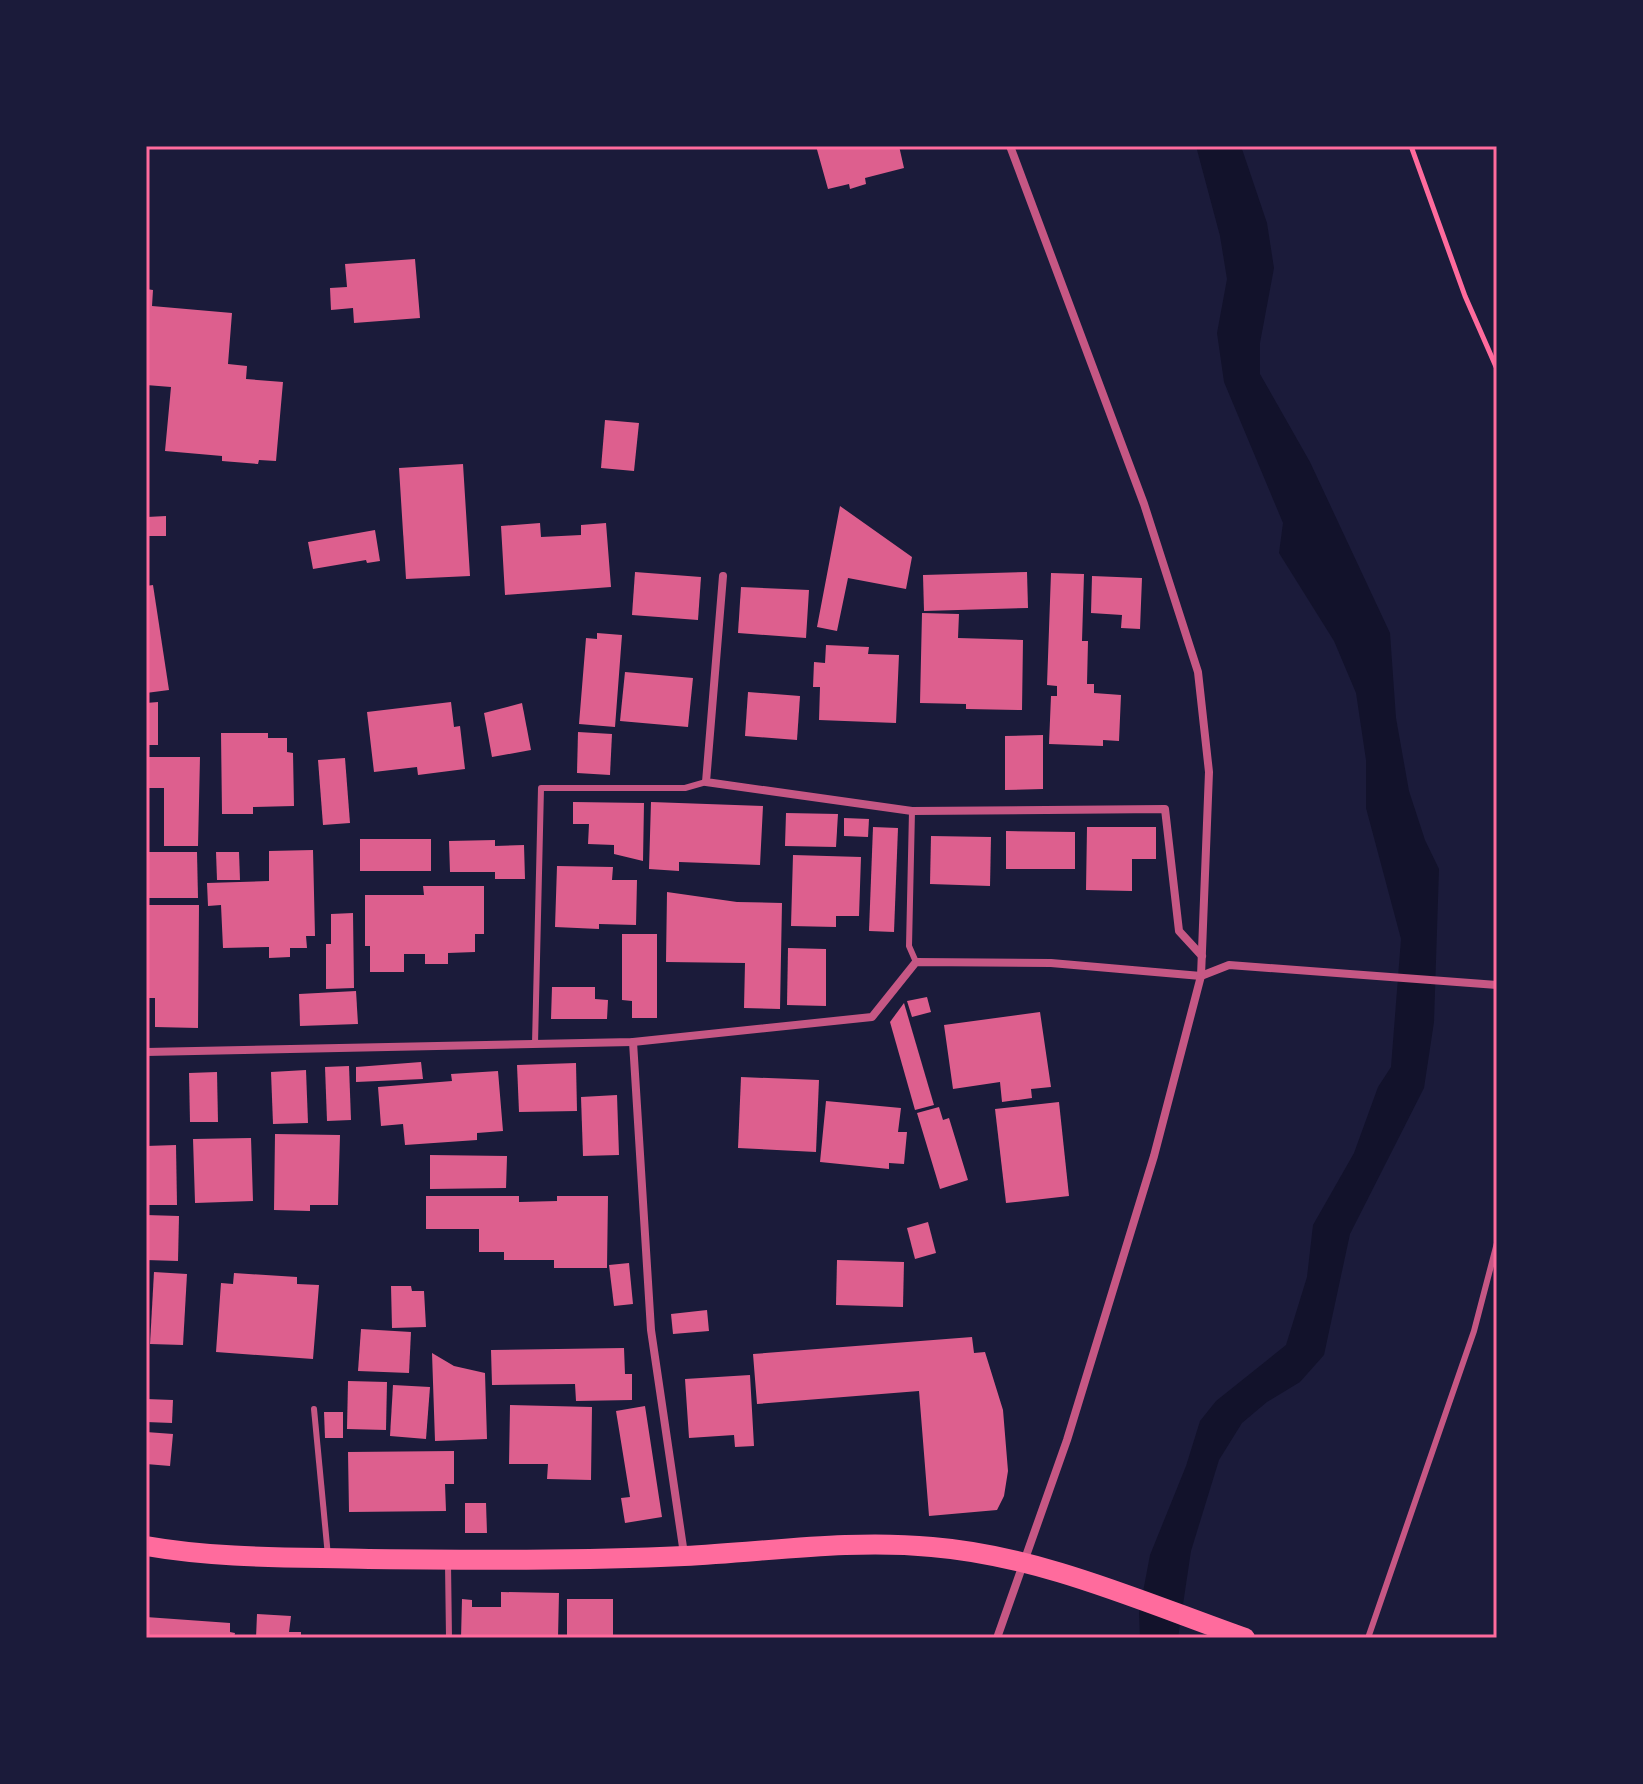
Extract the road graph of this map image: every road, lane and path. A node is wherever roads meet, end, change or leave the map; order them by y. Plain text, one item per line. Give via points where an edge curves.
1 (1010, 146) edge
2 (1411, 146) edge
3 (1497, 369) edge
4 (723, 576) dead end
5 (706, 782) junction
6 (912, 811) junction
7 (1202, 956) junction
8 (916, 962) junction
9 (1201, 976) junction
10 (1497, 985) edge
11 (633, 1042) junction
12 (535, 1044) junction
13 (146, 1052) edge
14 (1497, 1243) edge
15 (314, 1409) dead end
16 (146, 1546) edge
17 (684, 1556) junction
18 (328, 1558) junction
19 (448, 1560) junction
20 (1034, 1564) junction
21 (449, 1638) edge
22 (997, 1638) edge
23 (1245, 1638) edge
24 (1368, 1638) edge

1 - 7 street via 1144,504 1198,672 1209,772
2 - 3 path
4 - 5 street
5 - 6 street
5 - 12 lane via 685,788 541,788
6 - 7 street via 1165,809 1179,931
6 - 8 lane via 909,946
7 - 9 street
8 - 9 street via 1051,963
8 - 11 street via 872,1017
9 - 10 street via 1229,965
9 - 20 street
11 - 12 street
11 - 17 street via 651,1330
12 - 13 street
14 - 24 lane via 1474,1331
15 - 18 lane
16 - 18 main road
17 - 19 main road
17 - 20 main road via 857,1545 932,1547
18 - 19 main road
19 - 21 lane
20 - 22 street
20 - 23 main road

